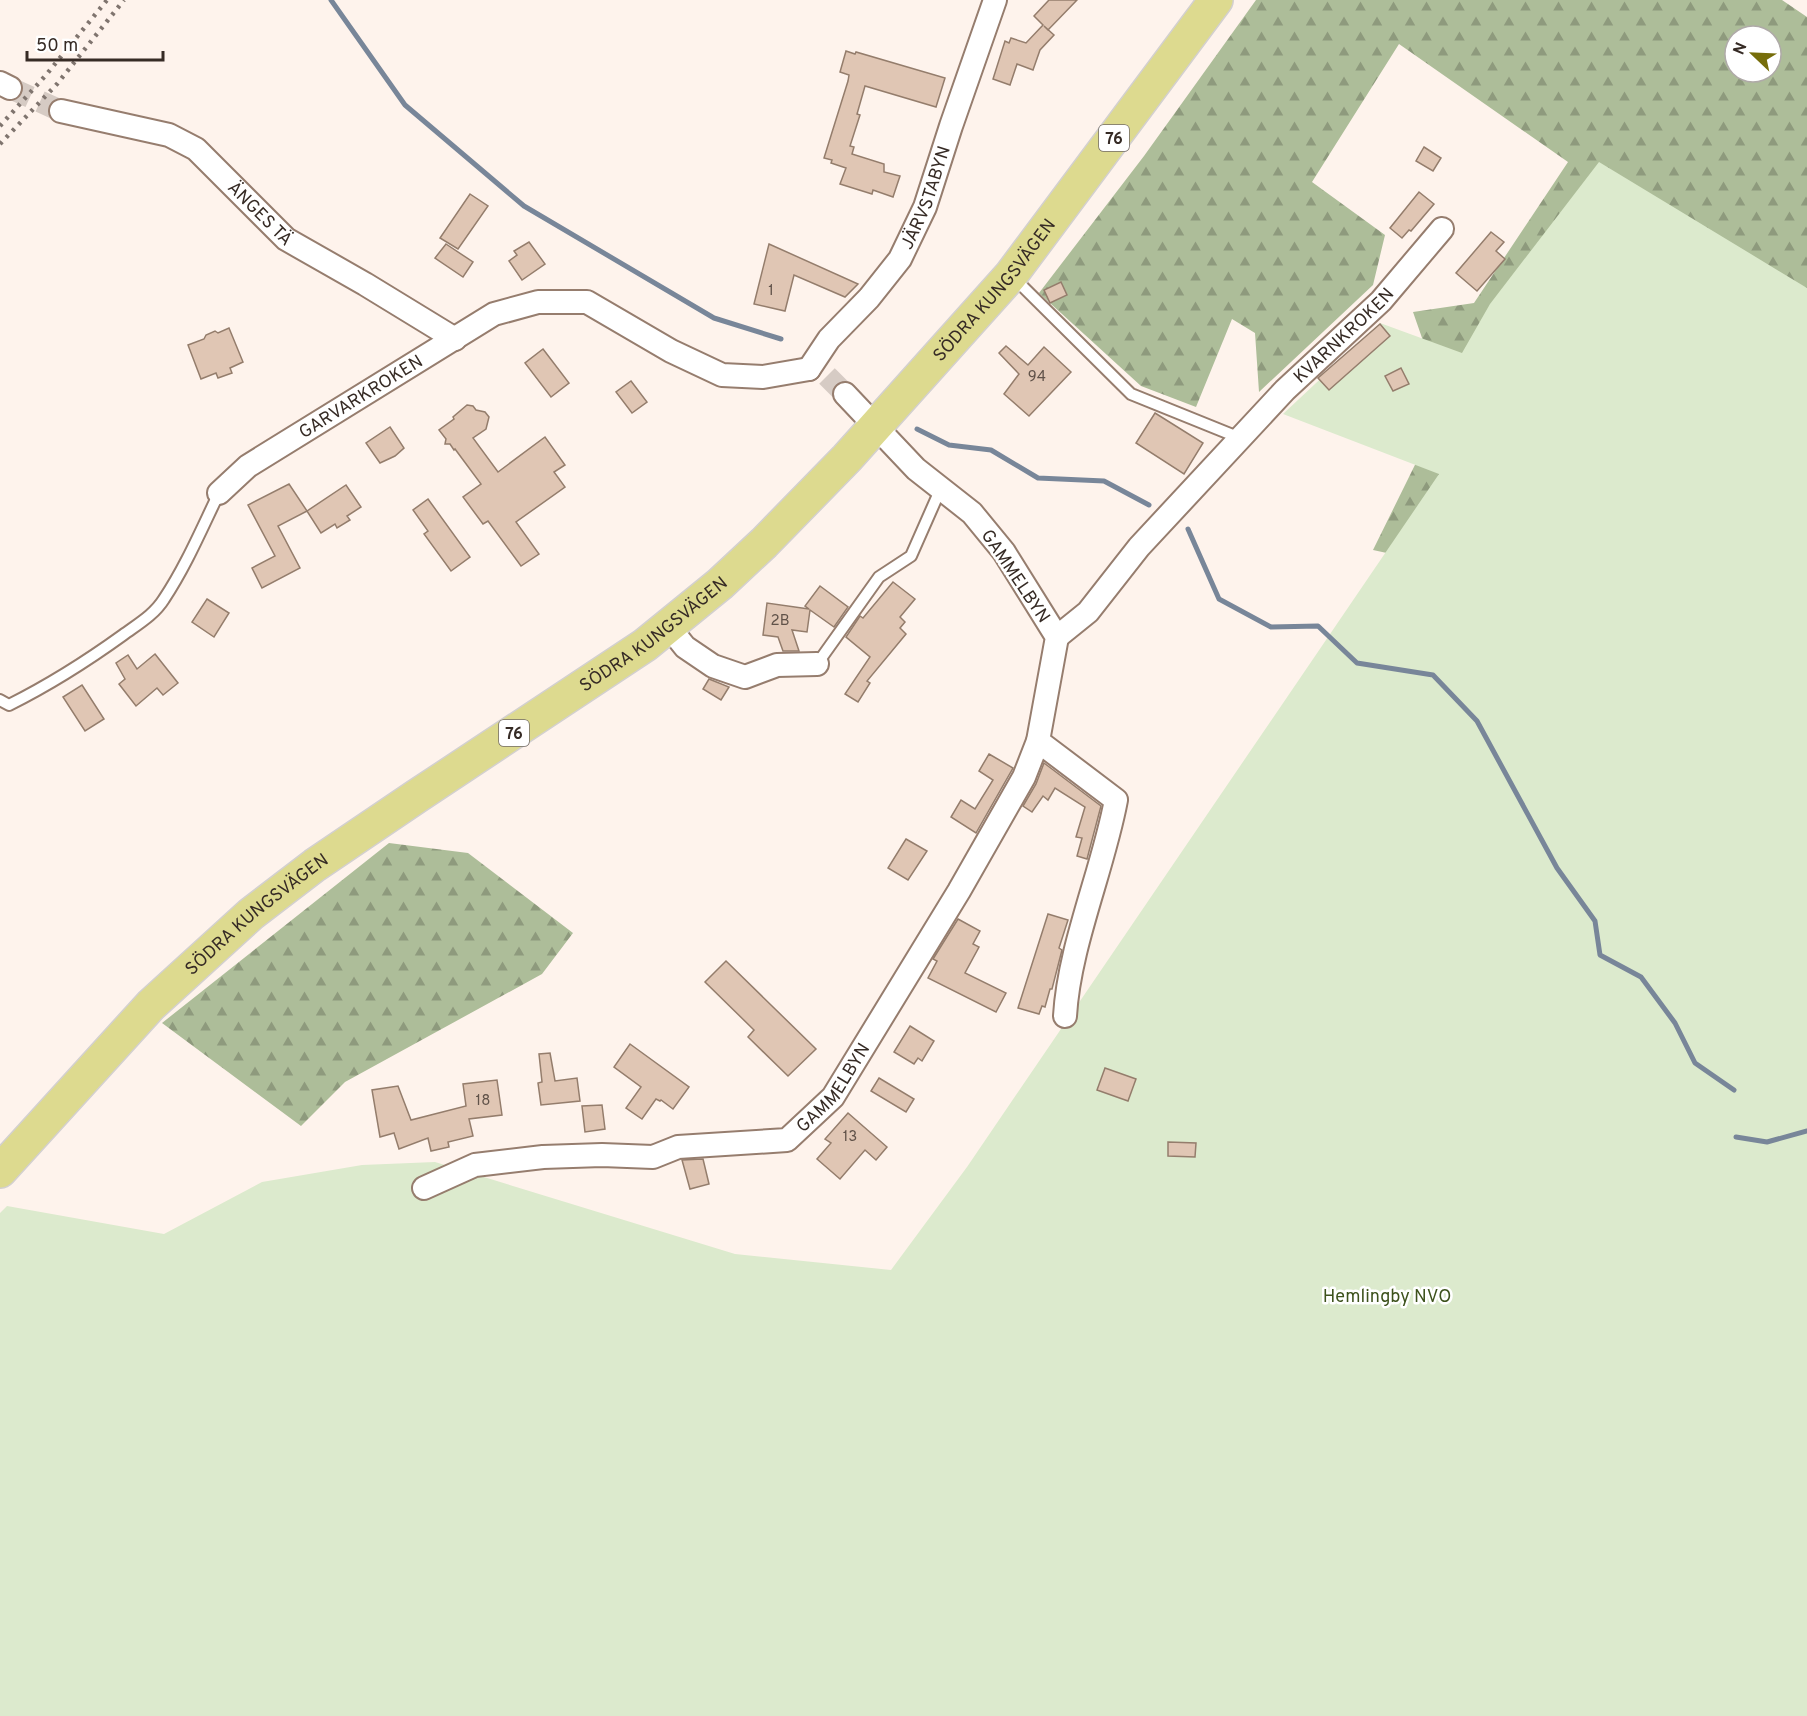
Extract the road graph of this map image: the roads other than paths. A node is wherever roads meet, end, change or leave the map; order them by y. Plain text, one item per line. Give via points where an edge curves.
1 (995, 0) edge
2 (1216, 0) edge
3 (61, 111) tunnel mouth
4 (1442, 229) dead end
5 (1011, 275) junction
6 (455, 339) junction
7 (818, 373) joint
8 (845, 394) tunnel mouth
9 (875, 426) junction
10 (1240, 438) junction
11 (941, 488) junction
12 (219, 493) joint
13 (669, 627) junction
14 (1057, 638) junction
15 (817, 664) joint
16 (0, 700) edge
17 (1038, 741) junction
18 (1065, 1016) dead end
19 (0, 1171) edge
20 (424, 1188) dead end

1 - 7 street, JÄRVSTABYN via 925,207 900,259 829,339
2 - 5 main road, SÖDRA KUNGSVÄGEN / 76
3 - 6 street, ÄNGES TÄ via 169,135 196,149 286,239
4 - 10 street, KVARNKROKEN via 1381,301 1285,390
5 - 9 main road, SÖDRA KUNGSVÄGEN / 76
5 - 10 lane via 1131,394
6 - 7 street, GARVARKROKEN via 494,315 538,302 587,302 671,351 722,375
6 - 12 street, GARVARKROKEN via 248,466
8 - 9 street, GAMMELBYN
9 - 11 street, GAMMELBYN via 916,469
9 - 13 main road, SÖDRA KUNGSVÄGEN / 76 via 764,543
10 - 14 street, KVARNKROKEN via 1139,547 1088,612
11 - 14 street, GAMMELBYN via 972,513 1004,552
11 - 15 lane via 911,556 879,577
12 - 16 lane, GARVARKROKEN via 164,600 150,616 38,690 9,705
13 - 15 street via 685,647 713,666 745,677 777,665
13 - 19 main road, SÖDRA KUNGSVÄGEN / 76 via 315,865 251,914 151,1005
14 - 17 street, GAMMELBYN
17 - 18 street via 1116,800 1066,996
17 - 20 street, GAMMELBYN via 1018,788 833,1097 787,1140 678,1147 653,1156 543,1157 475,1165

